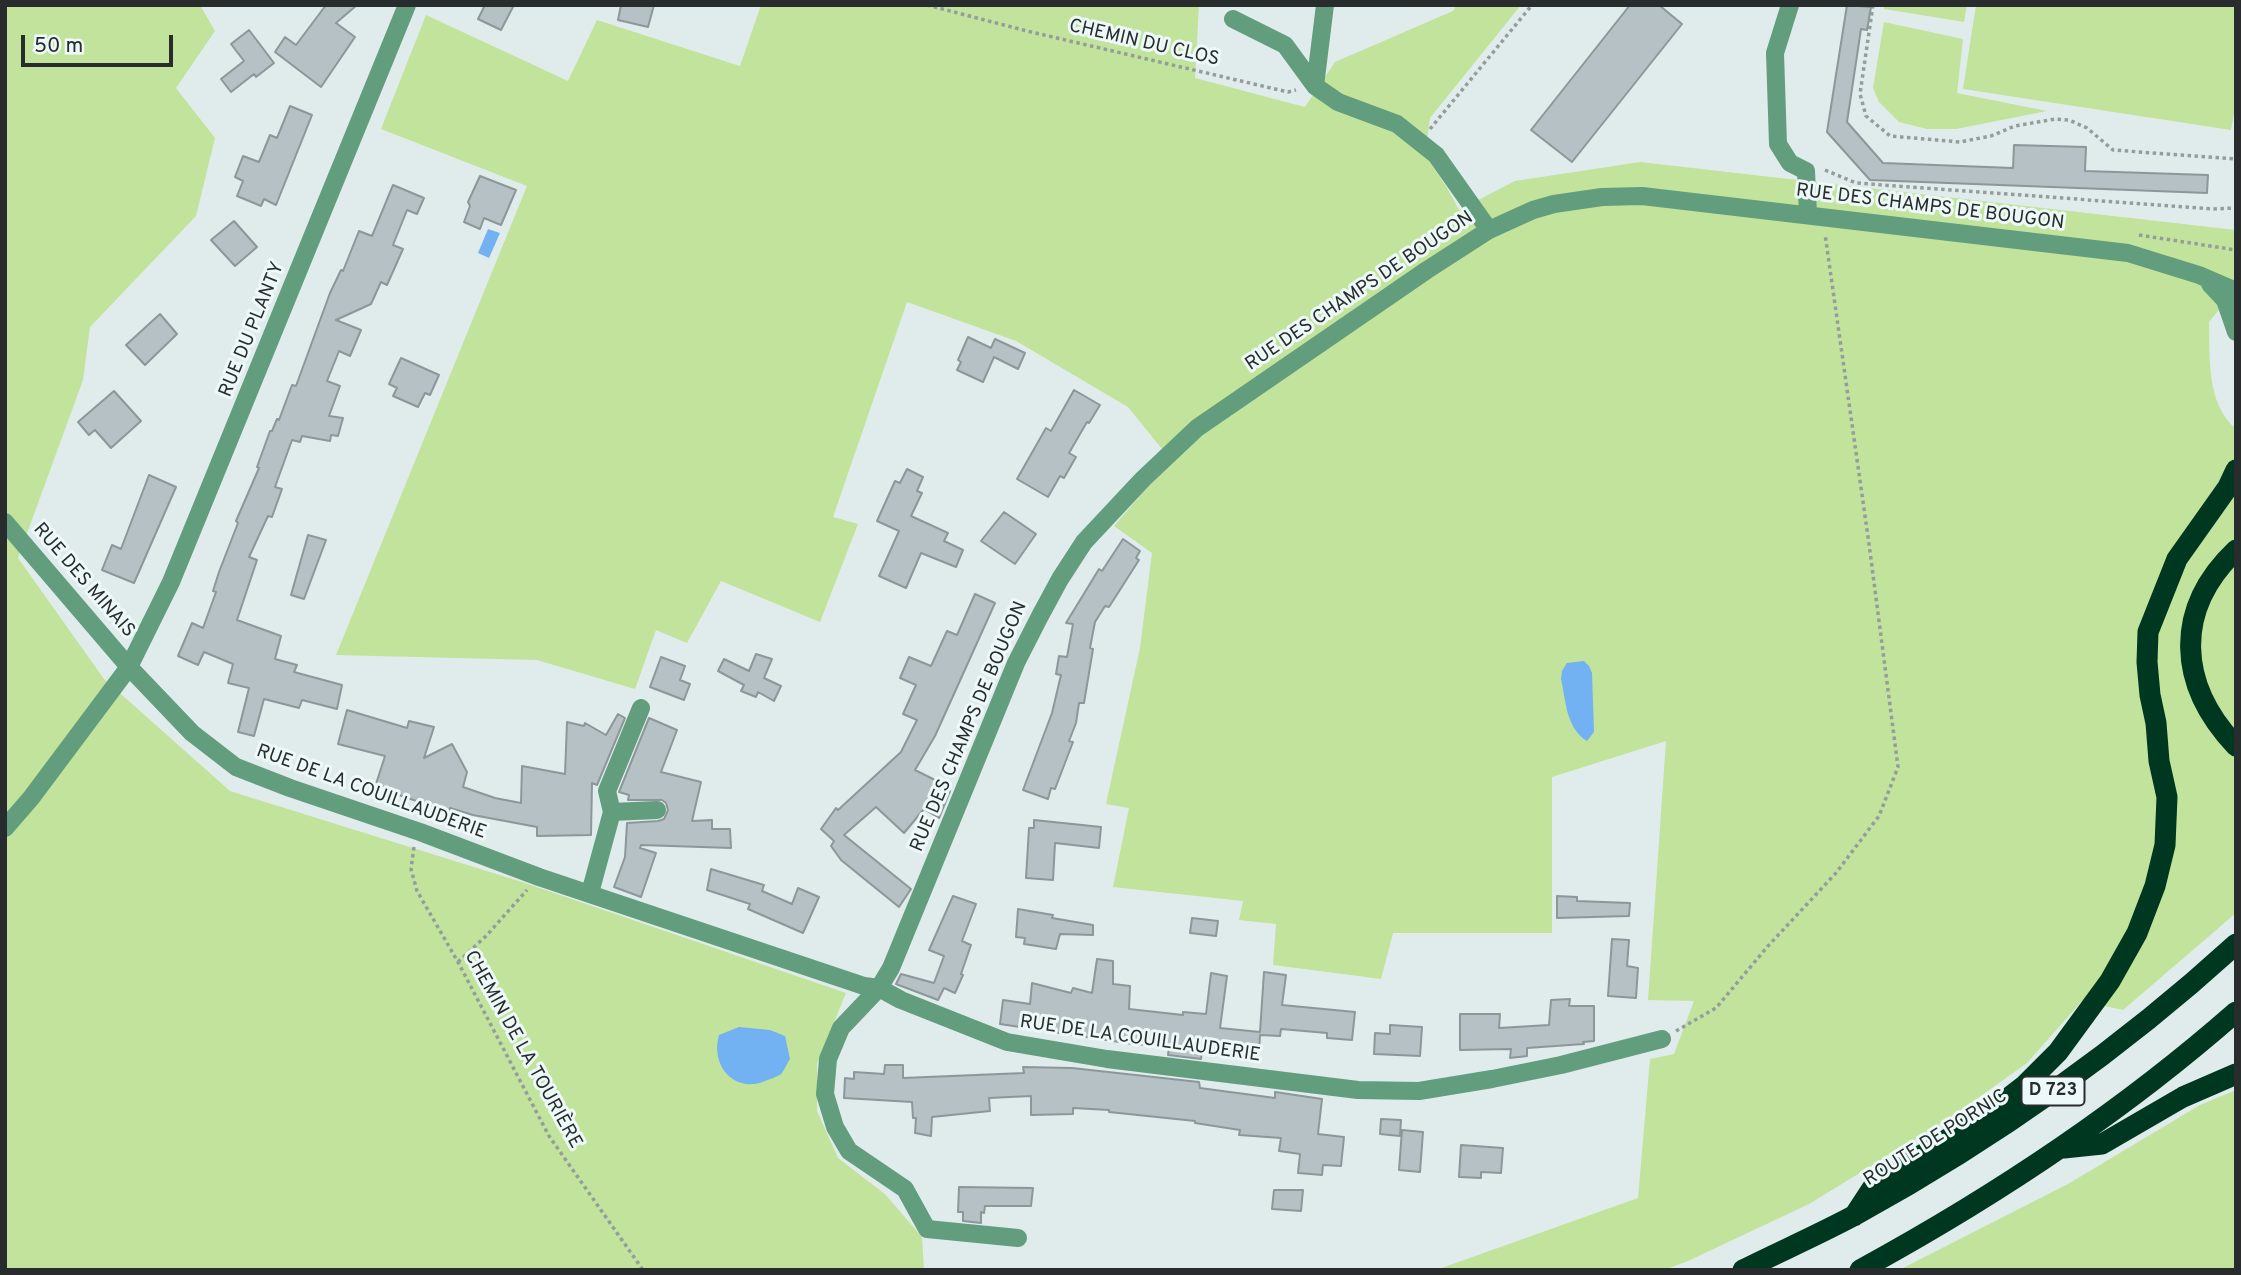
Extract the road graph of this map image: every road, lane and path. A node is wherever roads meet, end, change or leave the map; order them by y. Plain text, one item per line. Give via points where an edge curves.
1 (407, 5) edge
2 (928, 5) edge
3 (1325, 5) edge
4 (1532, 5) edge
5 (1790, 5) edge
6 (1873, 5) edge
7 (1233, 19) dead end
8 (1315, 86) junction
9 (1420, 142) junction
10 (2236, 159) edge
11 (1806, 171) junction
12 (2236, 208) edge
13 (1815, 215) junction
14 (1489, 230) junction
15 (2199, 275) junction
16 (2236, 291) edge
17 (2236, 332) edge
18 (2236, 470) edge
19 (5, 522) edge
20 (2236, 550) edge
21 (130, 667) junction
22 (641, 708) dead end
23 (2236, 746) edge
24 (657, 810) dead end
25 (612, 812) junction
26 (5, 828) edge
27 (420, 832) junction
28 (539, 877) junction
29 (590, 892) junction
30 (2236, 944) edge
31 (458, 962) junction
32 (879, 988) junction
33 (2236, 1012) edge
34 (1662, 1039) joint
35 (2236, 1074) edge
36 (2062, 1148) junction
37 (1854, 1216) junction
38 (1018, 1238) dead end
39 (643, 1270) edge
40 (1743, 1270) edge
41 (1860, 1270) edge

1 - 21 street, RUE DU PLANTY via 204,506
2 - 8 path, CHEMIN DU CLOS via 1288,92
3 - 8 street
4 - 9 path
5 - 11 street via 1774,53 1778,144 1790,163
6 - 10 path via 1860,94 1866,116 1890,136 1960,142 2055,119 2087,128 2113,150
7 - 8 street via 1285,45
8 - 9 street via 1338,102 1397,124
9 - 14 street via 1436,155
11 - 12 path via 1824,170 1856,183
11 - 13 street
13 - 14 street, RUE DES CHAMPS DE BOUGON via 1642,196 1602,197 1533,210
13 - 15 street, RUE DES CHAMPS DE BOUGON via 2128,253
13 - 34 path via 1831,268 1898,767 1879,816 1836,873 1716,1008
14 - 32 street, RUE DES CHAMPS DE BOUGON via 1197,428 1084,542 1016,663 897,956
15 - 16 street, RUE DES CHAMPS DE BOUGON
15 - 17 street, RUE DES CHAMPS DE BOUGON via 2225,300
18 - 37 highway via 2177,559 2148,632 2150,695 2168,797 2165,845 2137,933 2110,981 2058,1052 1985,1116 1875,1184
19 - 21 street, RUE DES MINAIS
20 - 23 highway via 2199,599 2190,651 2204,705
21 - 26 street, RUE DU PLANTY
21 - 27 street, RUE DE LA COUILLAUDERIE via 192,733 236,766
22 - 25 street via 607,791
24 - 25 street
25 - 29 street
27 - 28 street, RUE DE LA COUILLAUDERIE
27 - 31 path, CHEMIN DE LA TOURIÈRE via 411,869 417,891
28 - 29 street, RUE DE LA COUILLAUDERIE
28 - 31 path
29 - 32 street, RUE DE LA COUILLAUDERIE
30 - 37 highway, ROUTE DE PORNIC / D 723 via 2170,1002 2055,1090 1979,1142
31 - 39 path, CHEMIN DE LA TOURIÈRE via 549,1136
32 - 34 street, RUE DE LA COUILLAUDERIE via 1007,1042 1358,1090 1419,1091 1468,1083
32 - 38 street, RUE DES CHAMPS DE BOUGON via 841,1028 828,1059 825,1094 835,1127 849,1151 905,1189 927,1229
33 - 36 highway, D 723
35 - 36 highway via 2183,1097 2102,1144
36 - 41 highway, D 723 via 1975,1205
37 - 40 highway, ROUTE DE PORNIC / D 723

